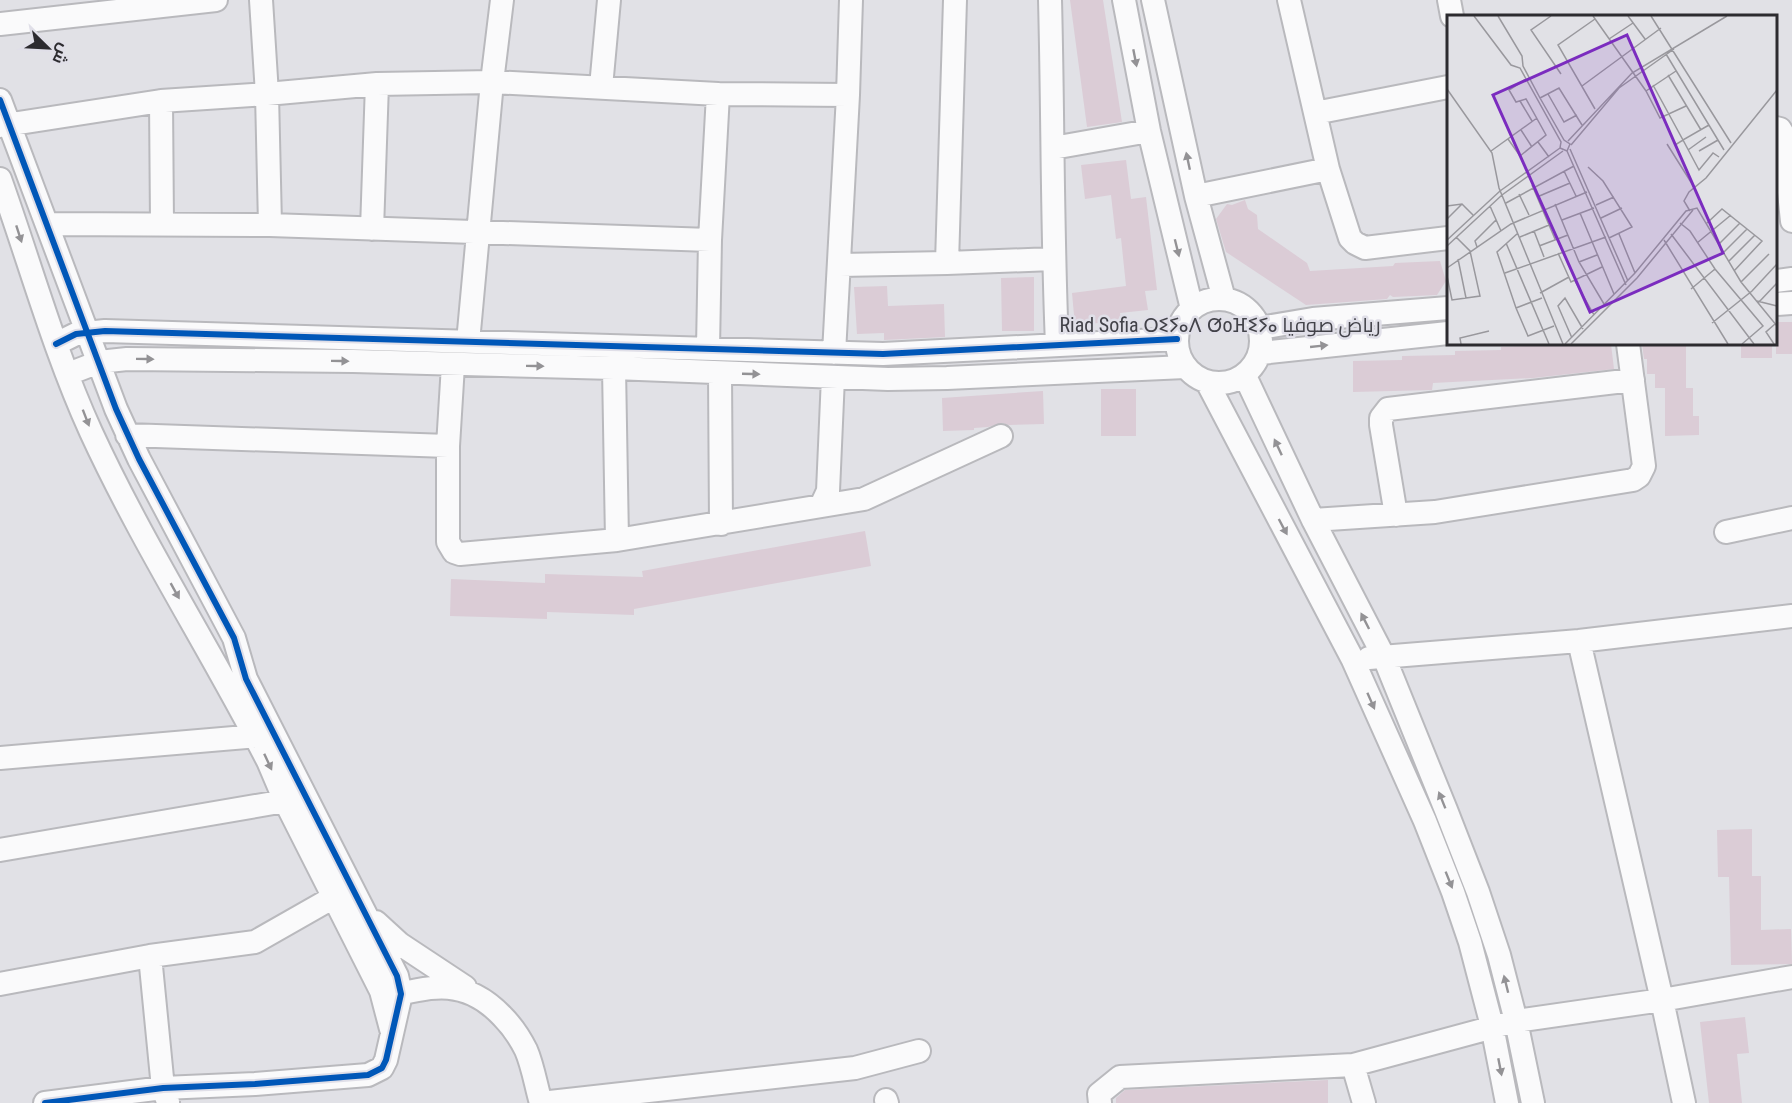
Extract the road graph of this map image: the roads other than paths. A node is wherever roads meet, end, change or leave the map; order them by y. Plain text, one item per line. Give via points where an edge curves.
1 (216, 0) edge
2 (261, 0) edge
3 (502, 0) edge
4 (609, 0) edge
5 (851, 0) edge
6 (955, 0) edge
7 (1050, 0) edge
8 (1124, 0) edge
9 (1153, 0) edge
10 (1289, 0) edge
11 (1449, 0) edge
12 (1452, 15) edge
13 (0, 24) edge
14 (492, 82) junction
15 (377, 84) junction
16 (601, 87) junction
17 (1447, 87) edge
18 (267, 94) junction
19 (718, 94) junction
20 (848, 95) junction
21 (0, 100) edge
22 (161, 101) junction
23 (1315, 113) junction
24 (5, 125) edge
25 (1777, 128) edge
26 (1149, 131) junction
27 (1053, 148) junction
28 (1328, 170) junction
29 (0, 179) edge
30 (1196, 196) junction
31 (1792, 221) edge
32 (47, 224) junction
33 (162, 224) junction
34 (270, 225) junction
35 (372, 229) junction
36 (477, 231) junction
37 (1447, 238) edge
38 (710, 240) junction
39 (1053, 259) junction
40 (947, 263) junction
41 (840, 265) junction
42 (1792, 279) edge
43 (1777, 280) edge
44 (1224, 298) junction
45 (1792, 303) edge
46 (1777, 304) edge
47 (1447, 308) edge
48 (1192, 309) junction
49 (1260, 328) junction
50 (88, 332) junction
51 (1447, 333) edge
52 (1177, 339) junction
53 (468, 342) junction
54 (56, 344) junction
55 (1057, 344) junction
56 (1628, 345) edge
57 (708, 348) junction
58 (834, 353) junction
59 (1261, 353) junction
60 (99, 362) junction
61 (453, 365) junction
62 (1185, 367) junction
63 (614, 368) junction
64 (720, 373) junction
65 (68, 374) junction
66 (1245, 376) junction
67 (833, 377) junction
68 (1633, 380) junction
69 (1207, 382) junction
70 (127, 435) junction
71 (1001, 436) dead end
72 (448, 446) junction
73 (821, 506) junction
74 (1396, 515) junction
75 (1792, 518) edge
76 (1313, 520) junction
77 (721, 524) junction
78 (1726, 532) dead end
79 (617, 540) junction
80 (1792, 615) edge
81 (1579, 641) junction
82 (1384, 657) junction
83 (1353, 660) junction
84 (265, 735) junction
85 (0, 758) edge
86 (285, 801) junction
87 (0, 850) edge
88 (334, 897) junction
89 (366, 913) junction
90 (150, 956) junction
91 (1792, 977) edge
92 (0, 984) edge
93 (474, 993) junction
94 (392, 997) junction
95 (1662, 1000) junction
96 (1516, 1021) junction
97 (1492, 1026) junction
98 (919, 1051) dead end
99 (1353, 1065) junction
100 (258, 1094) edge
101 (166, 1096) edge
102 (77, 1101) edge
103 (45, 1103) edge
104 (541, 1103) edge
105 (1100, 1103) edge
106 (1364, 1103) edge
107 (1507, 1103) edge
108 (1533, 1103) edge
109 (1683, 1103) edge

1 - 13 street
2 - 18 street
3 - 14 street
4 - 16 street
5 - 20 street
6 - 40 street
7 - 27 street
8 -> 26 street
30 -> 9 street
10 - 23 street
11 - 12 street
14 - 15 street
14 - 16 street
14 - 36 street
15 - 18 street
15 - 35 street
16 - 19 street
17 - 23 street
18 - 22 street
18 - 34 street
19 - 20 street
19 - 38 street
20 - 41 street
21 - 24 street
22 - 24 street
22 - 33 street
23 - 28 street
24 - 32 street
25 - 31 street via 1783,134
26 - 27 street
26 -> 48 street
27 - 39 street
28 - 30 street
28 - 37 street via 1350,238 1360,246
29 -> 54 street
30 - 44 street
32 - 33 street
32 - 50 street
33 - 34 street
34 - 35 street
35 - 36 street
36 - 38 street
36 - 53 street
38 - 57 street
39 - 40 street
39 - 55 street
40 - 41 street
41 - 58 street
42 - 43 street
44 - 48 street via 1207,300
44 - 49 street via 1240,303
45 - 46 street
47 - 49 street via 1313,319
48 - 52 street via 1181,322
49 - 59 street
50 - 53 street
50 - 54 street
50 - 60 street
59 -> 51 street
52 - 55 street
52 - 62 street
53 - 57 street
54 - 65 street
55 - 58 street
56 - 68 street
57 - 58 street
59 - 66 street
60 -> 61 street via 151,359
60 - 65 street
60 - 70 street
61 -> 63 street
61 - 72 street
62 - 67 street via 947,378
62 - 69 street
63 - 64 street
63 - 79 street
64 -> 67 street
64 - 77 street
65 -> 84 street via 113,478
66 - 69 street via 1226,383
76 -> 66 street
67 - 73 street via 828,491
68 - 74 street via 1644,466 1633,480
68 - 74 street via 1388,409 1381,425
69 -> 83 street
70 - 72 street
70 - 84 street via 234,638
71 - 73 street via 864,499
72 - 79 street via 448,542 454,552
73 - 77 street
74 - 76 street
75 - 78 street
82 -> 76 street
77 - 79 street
80 - 81 street
81 - 82 street
81 - 95 street
82 - 83 street
96 -> 82 street via 1478,892
83 -> 97 street via 1454,892
84 - 85 street
84 -> 86 street
84 - 89 street
86 - 87 street
86 - 88 street
88 - 90 street via 255,942
88 - 94 street via 381,991
89 - 93 street via 400,944
89 - 94 street via 397,976
90 - 92 street
90 - 101 street
91 - 95 street
93 - 94 street via 447,987
93 - 104 street via 509,1023 526,1050
94 - 100 street via 392,1032 382,1068 368,1075
95 - 96 street
95 - 109 street
96 - 97 street
96 - 108 street
97 - 99 street
97 -> 107 street
98 - 104 street via 855,1068
99 - 105 street via 1120,1077 1099,1094
99 - 106 street
100 - 101 street
101 - 102 street
102 - 103 street

